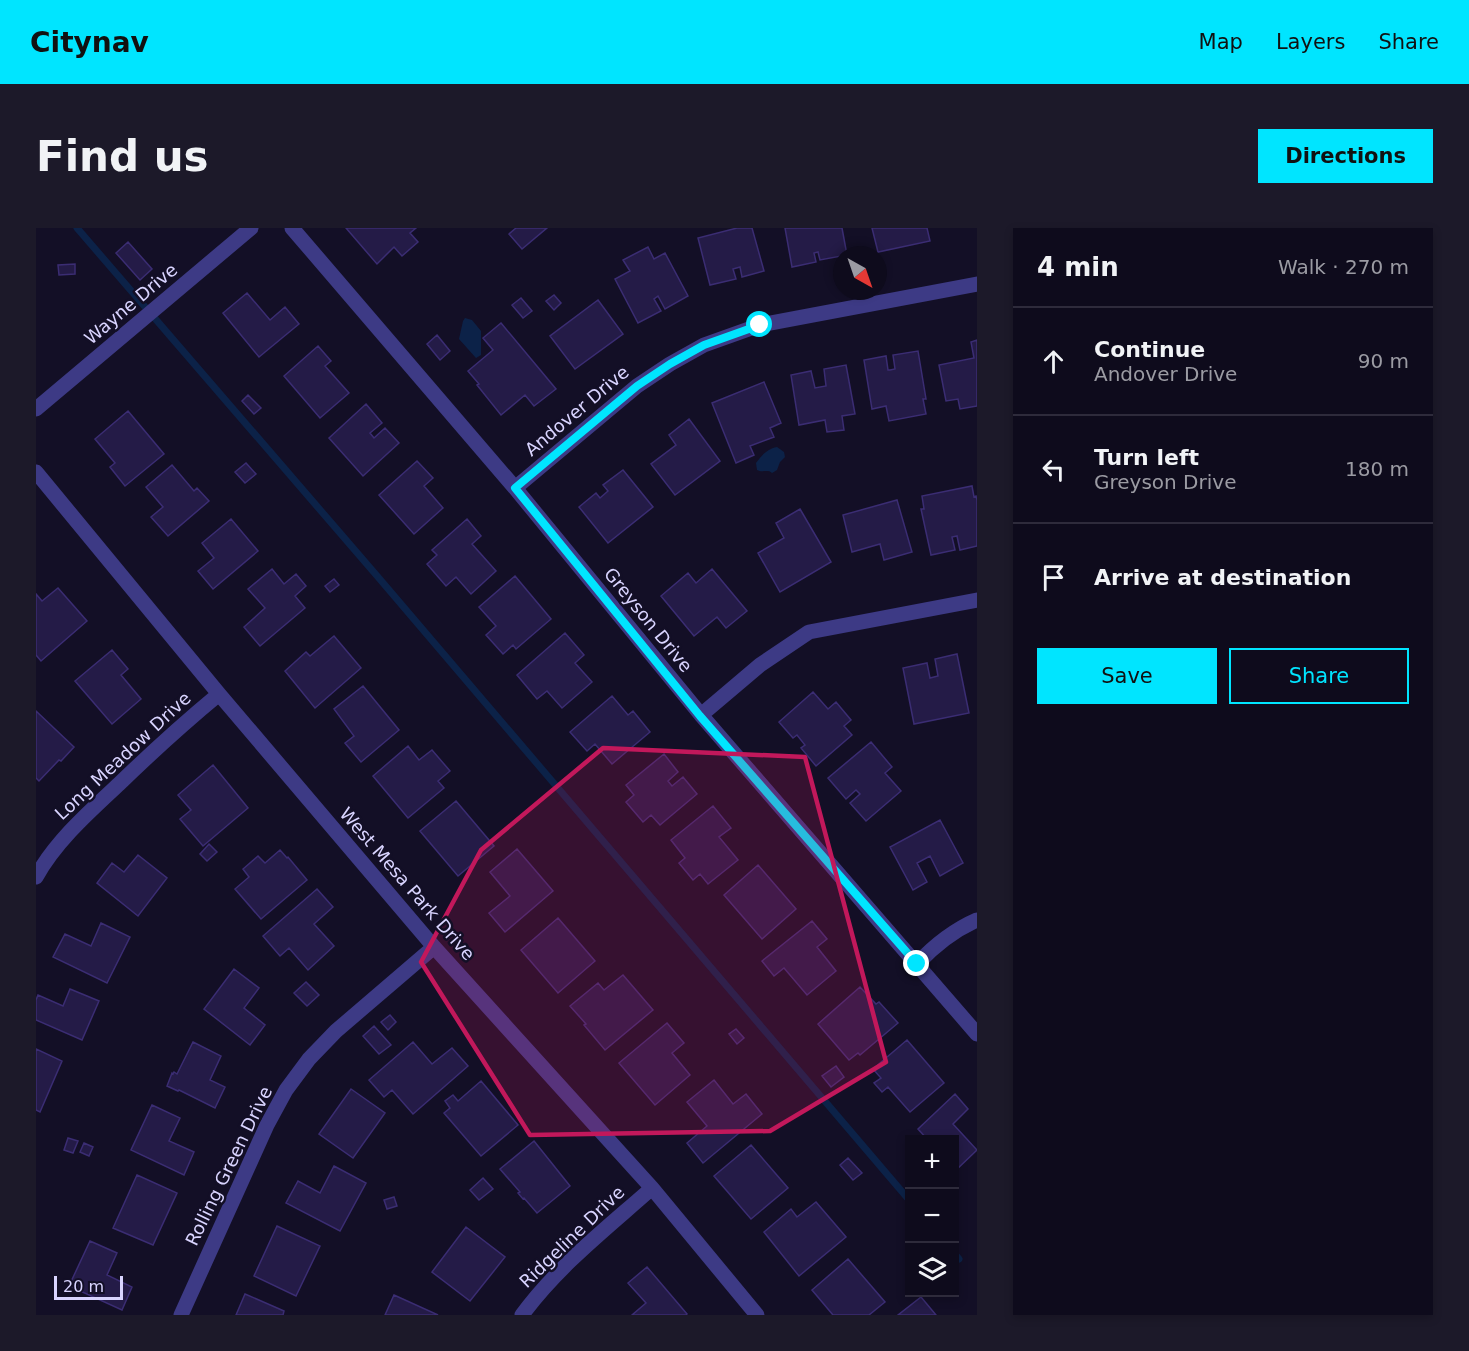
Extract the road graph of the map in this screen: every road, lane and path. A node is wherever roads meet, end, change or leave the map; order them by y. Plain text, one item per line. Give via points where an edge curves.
1 (251, 228) edge
2 (292, 228) edge
3 (977, 284) edge
4 (36, 409) edge
5 (36, 472) edge
6 (515, 488) junction
7 (977, 600) edge
8 (219, 694) junction
9 (700, 716) junction
10 (36, 877) edge
11 (977, 920) edge
12 (434, 947) junction
13 (917, 964) junction
14 (977, 1034) edge
15 (652, 1188) junction
16 (181, 1315) edge
17 (522, 1315) edge
18 (757, 1315) edge

1 - 4 street, Wayne Drive
2 - 6 street, Greyson Drive
3 - 6 street, Andover Drive via 760,325 704,345 637,386
5 - 8 street, West Mesa Park Drive
6 - 9 street, Greyson Drive
7 - 9 street via 810,632 760,665
8 - 10 street, Long Meadow Drive via 94,807
8 - 12 street, West Mesa Park Drive
9 - 13 street, Greyson Drive
11 - 13 street via 942,941
12 - 15 street, West Mesa Park Drive
12 - 16 street, Rolling Green Drive via 336,1031 286,1090
13 - 14 street, Greyson Drive
15 - 17 street, Ridgeline Drive via 566,1265
15 - 18 street, West Mesa Park Drive

